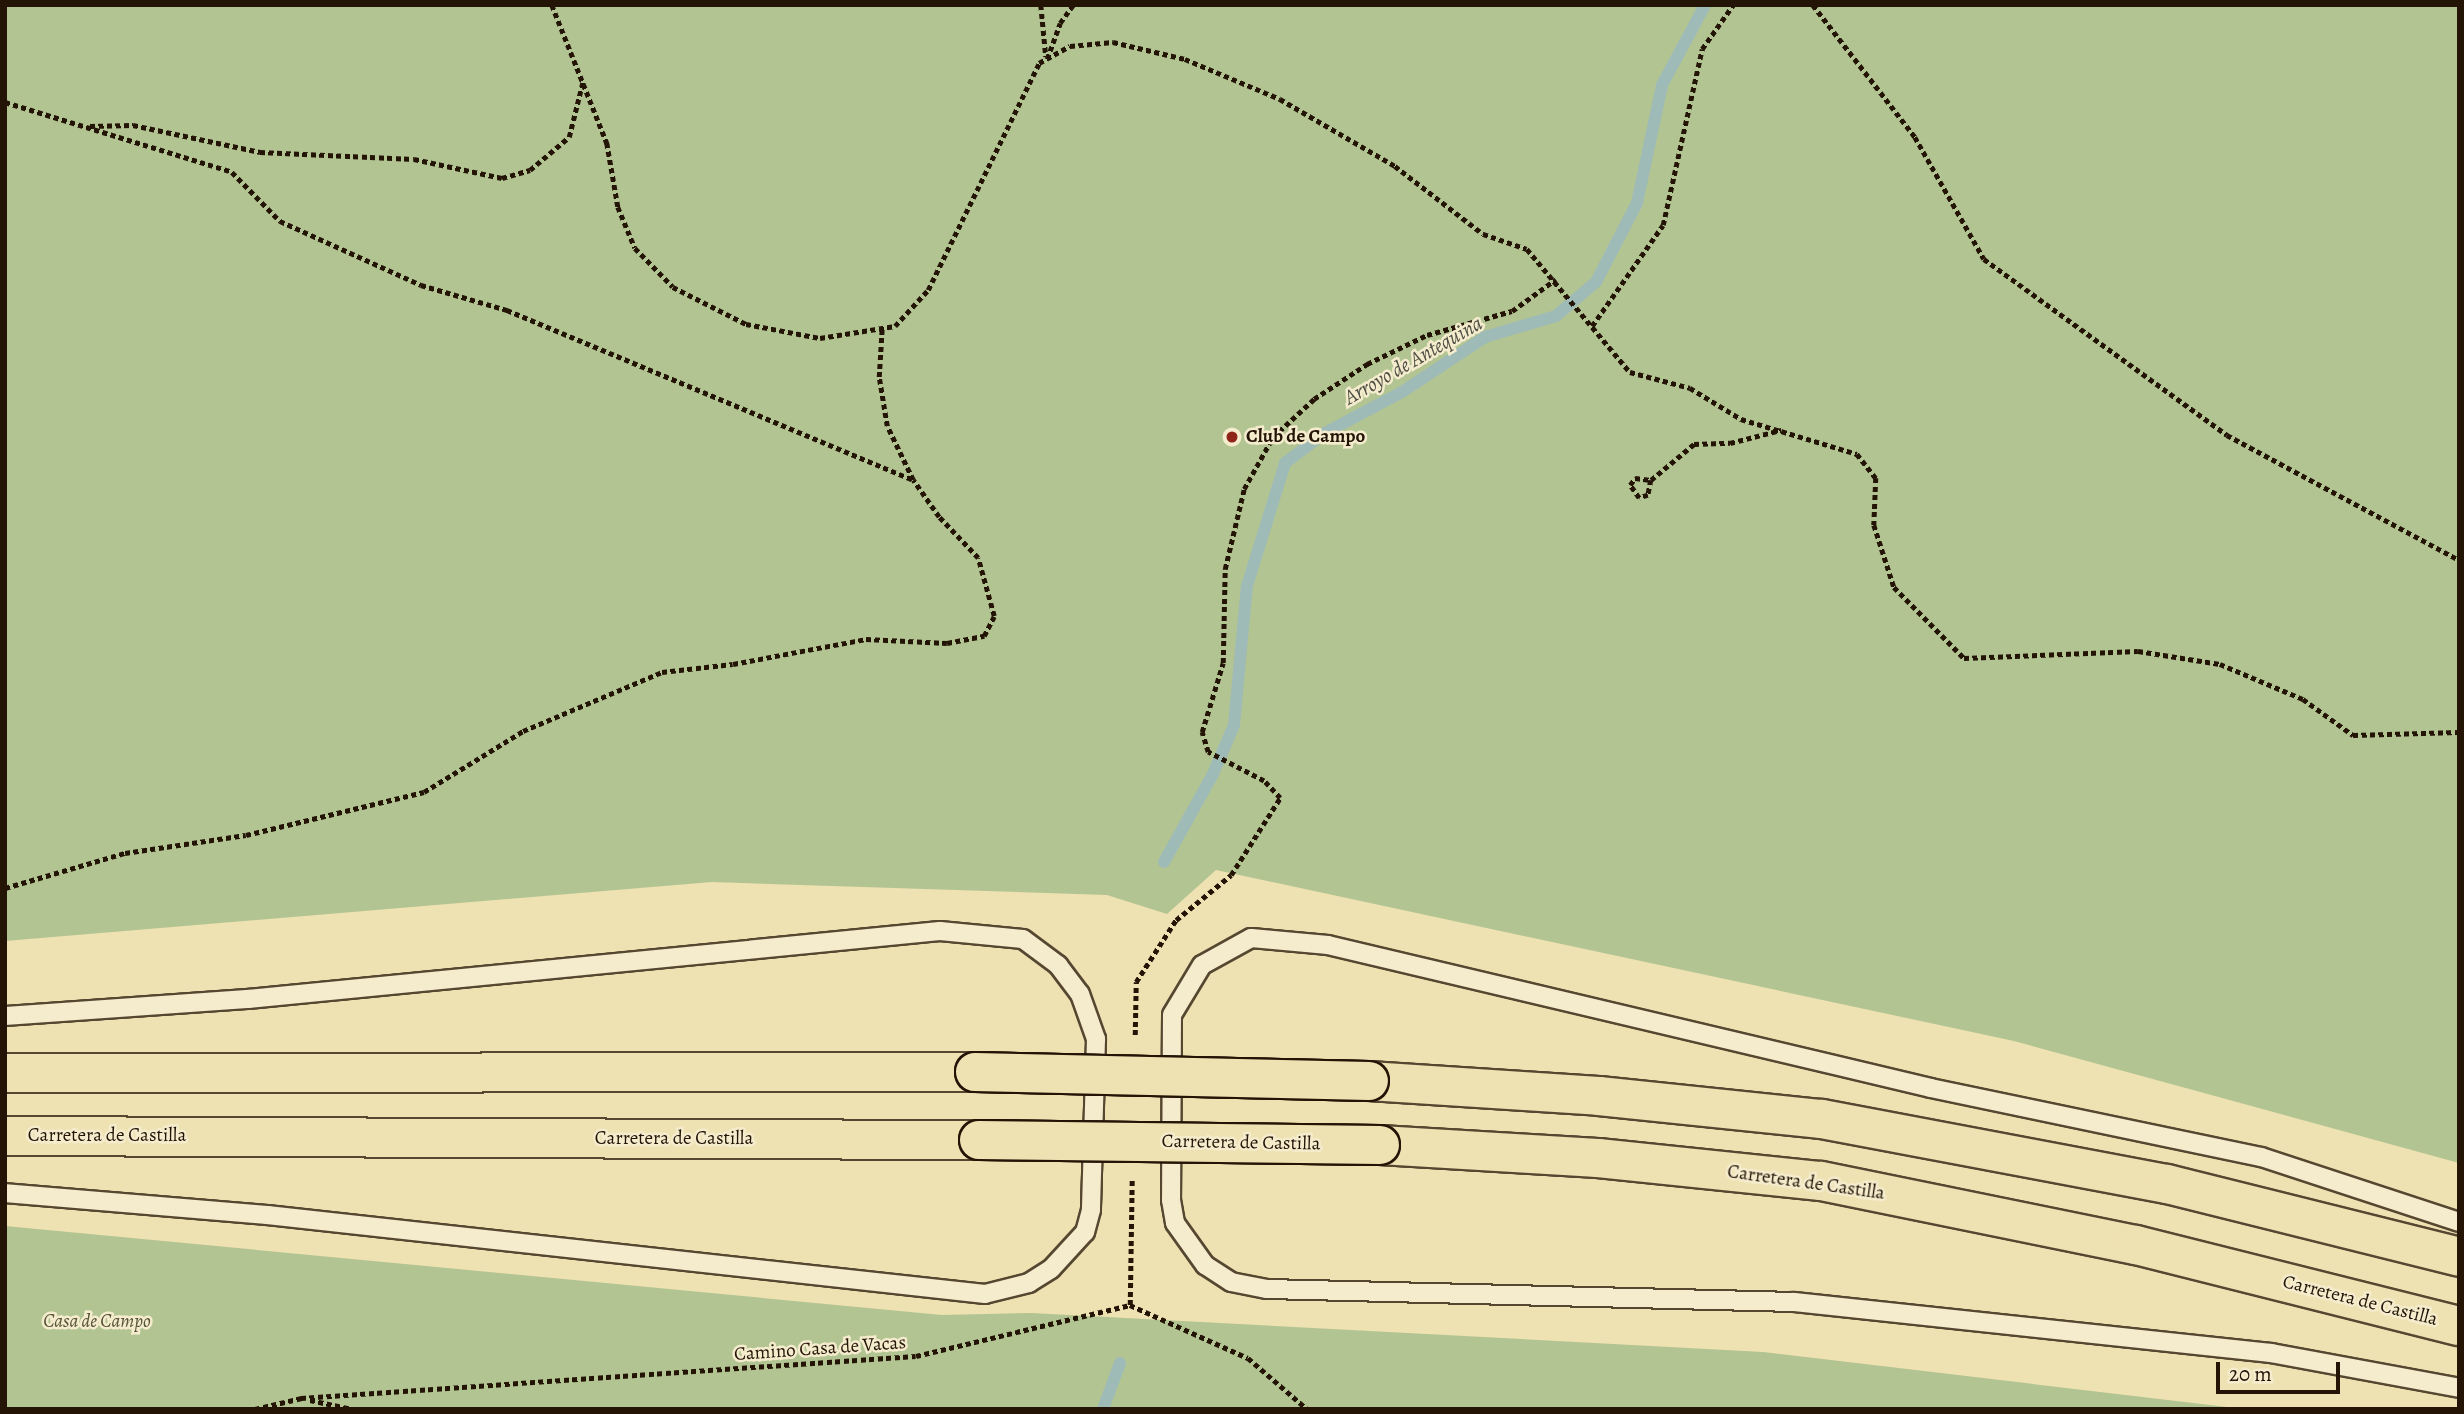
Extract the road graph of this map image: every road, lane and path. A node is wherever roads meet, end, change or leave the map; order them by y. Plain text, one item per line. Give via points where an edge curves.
1 (552, 5) edge
2 (1043, 5) edge
3 (1073, 5) edge
4 (1733, 5) edge
5 (1812, 5) edge
6 (1046, 60) junction
7 (583, 80) junction
8 (5, 102) edge
9 (86, 126) junction
10 (1556, 279) junction
11 (1591, 326) junction
12 (882, 328) junction
13 (1782, 430) junction
14 (913, 480) junction
15 (1651, 480) junction
16 (2459, 560) edge
17 (2459, 732) edge
18 (1231, 875) dead end
19 (5, 888) edge
20 (5, 1016) edge
21 (5, 1073) edge
22 (5, 1136) edge
23 (5, 1193) edge
24 (2459, 1222) edge
25 (2459, 1257) edge
26 (2459, 1326) edge
27 (2459, 1388) edge
28 (301, 1398) junction
29 (255, 1409) edge
30 (352, 1409) edge
31 (1307, 1409) edge

1 - 7 path
2 - 6 path
3 - 6 path via 1060,23
4 - 11 path via 1702,49 1664,225
5 - 16 path via 1914,137 1984,259 2227,435
6 - 10 path via 1070,46 1113,42 1185,59 1280,99 1395,166 1483,234 1527,249
6 - 12 path via 1039,64 928,290 895,326
7 - 9 path via 569,137 530,170 502,178 414,159 260,152 133,125
7 - 12 path via 607,143 618,207 635,247 673,287 746,324 820,338
8 - 9 path
9 - 14 path via 232,172 280,221 421,285 507,310
10 - 11 path
10 - 18 path via 1512,311 1427,335 1367,364 1314,399 1273,437 1244,489 1225,569 1223,663 1202,732 1208,752 1264,782 1280,799
11 - 13 path via 1630,372 1690,388 1741,419
12 - 14 path via 878,377 887,426
13 - 15 path via 1730,443 1694,444
13 - 17 path via 1857,454 1876,478 1874,525 1894,587 1964,658 2138,651 2220,664 2303,699 2353,735
14 - 19 path via 939,517 978,558 993,616 984,636 947,643 866,639 733,664 662,671 523,731 424,792 246,835 125,853
15 - 15 path via 1648,495 1639,498 1630,485 1635,478
20 - 23 lane via 248,999 940,930 1023,939 1058,965 1080,994 1096,1040 1091,1210 1085,1232 1051,1269 1029,1283 985,1294 267,1215
21 - 25 highway, bridge via 975,1072 1369,1081 1600,1096 1822,1119 2167,1184
22 - 26 highway, Carretera de Castilla, bridge via 1380,1145 1598,1158 1821,1181 2136,1245
24 - 27 lane via 2261,1157 1931,1088 1328,945 1251,938 1202,965 1172,1015 1171,1200 1175,1223 1205,1265 1231,1282 1267,1289 1794,1302 2271,1353
28 - 29 path, Camino Casa de Vacas
28 - 30 path
28 - 31 path, Camino Casa de Vacas via 916,1356 1130,1305 1248,1358

